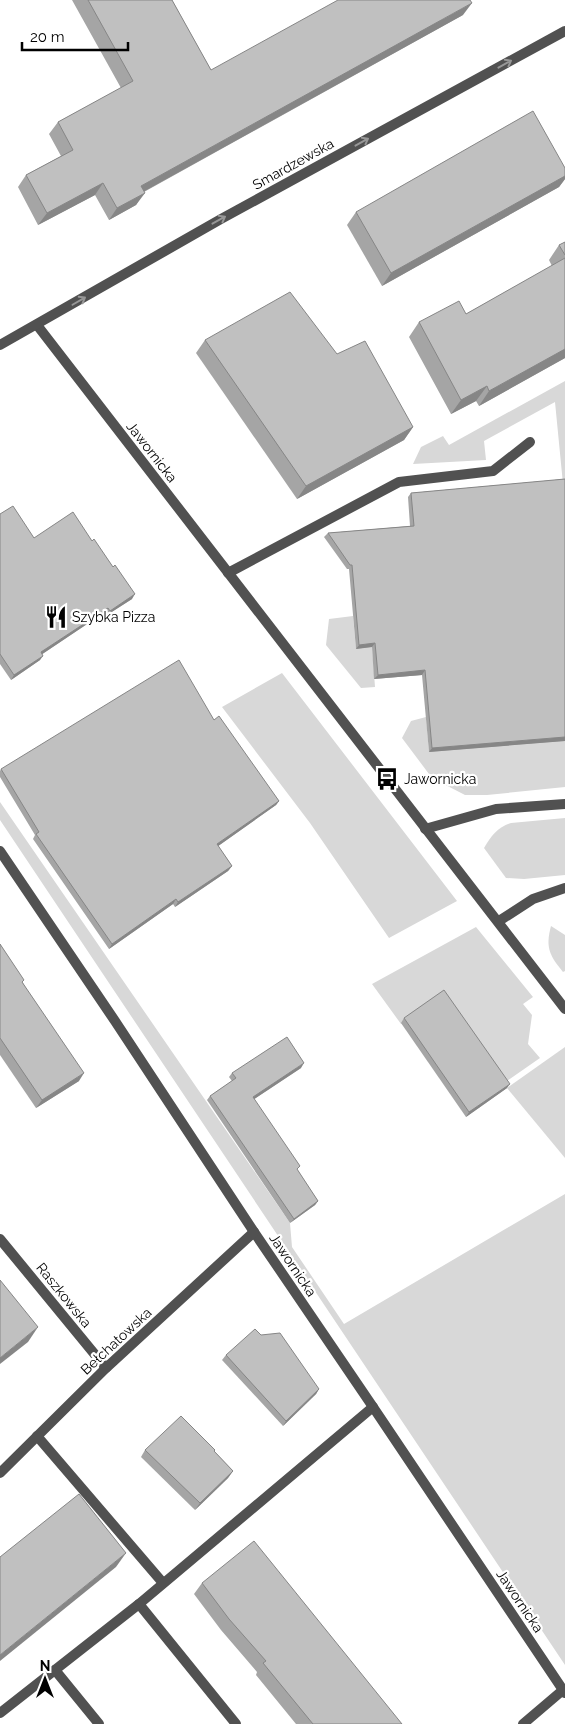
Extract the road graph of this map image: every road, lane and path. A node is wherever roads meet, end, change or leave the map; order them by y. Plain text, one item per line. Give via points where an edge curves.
1 (565, 32) edge
2 (37, 326) junction
3 (0, 345) edge
4 (530, 442) dead end
5 (228, 573) junction
6 (565, 804) edge
7 (425, 829) junction
8 (0, 852) edge
9 (565, 888) edge
10 (499, 921) junction
11 (565, 1009) edge
12 (254, 1232) junction
13 (0, 1239) edge
14 (106, 1368) junction
15 (373, 1407) junction
16 (37, 1436) junction
17 (0, 1473) edge
18 (163, 1583) junction
19 (139, 1604) junction
20 (55, 1670) junction
21 (564, 1692) edge
22 (0, 1713) edge
23 (99, 1724) edge
24 (236, 1724) edge
25 (524, 1724) edge

2 -> 1 street, Smardzewska via 221,219
2 - 3 street
2 - 5 street, Jawornicka
4 - 5 street via 493,471 399,482
5 - 7 street, Jawornicka
6 - 7 street via 496,809
7 - 10 street, Jawornicka
8 - 12 street, Jawornicka via 116,1021
9 - 10 street via 532,899
10 - 11 street, Jawornicka
12 - 14 street, Bełchatowska
12 - 15 street, Jawornicka
13 - 14 street, Raszkowska
14 - 16 street, Bełchatowska
15 - 18 street
15 - 21 street, Jawornicka
16 - 17 street, Bełchatowska
16 - 18 street
18 - 19 street
19 - 20 street
19 - 24 street
20 - 22 street
20 - 23 street
21 - 25 street

